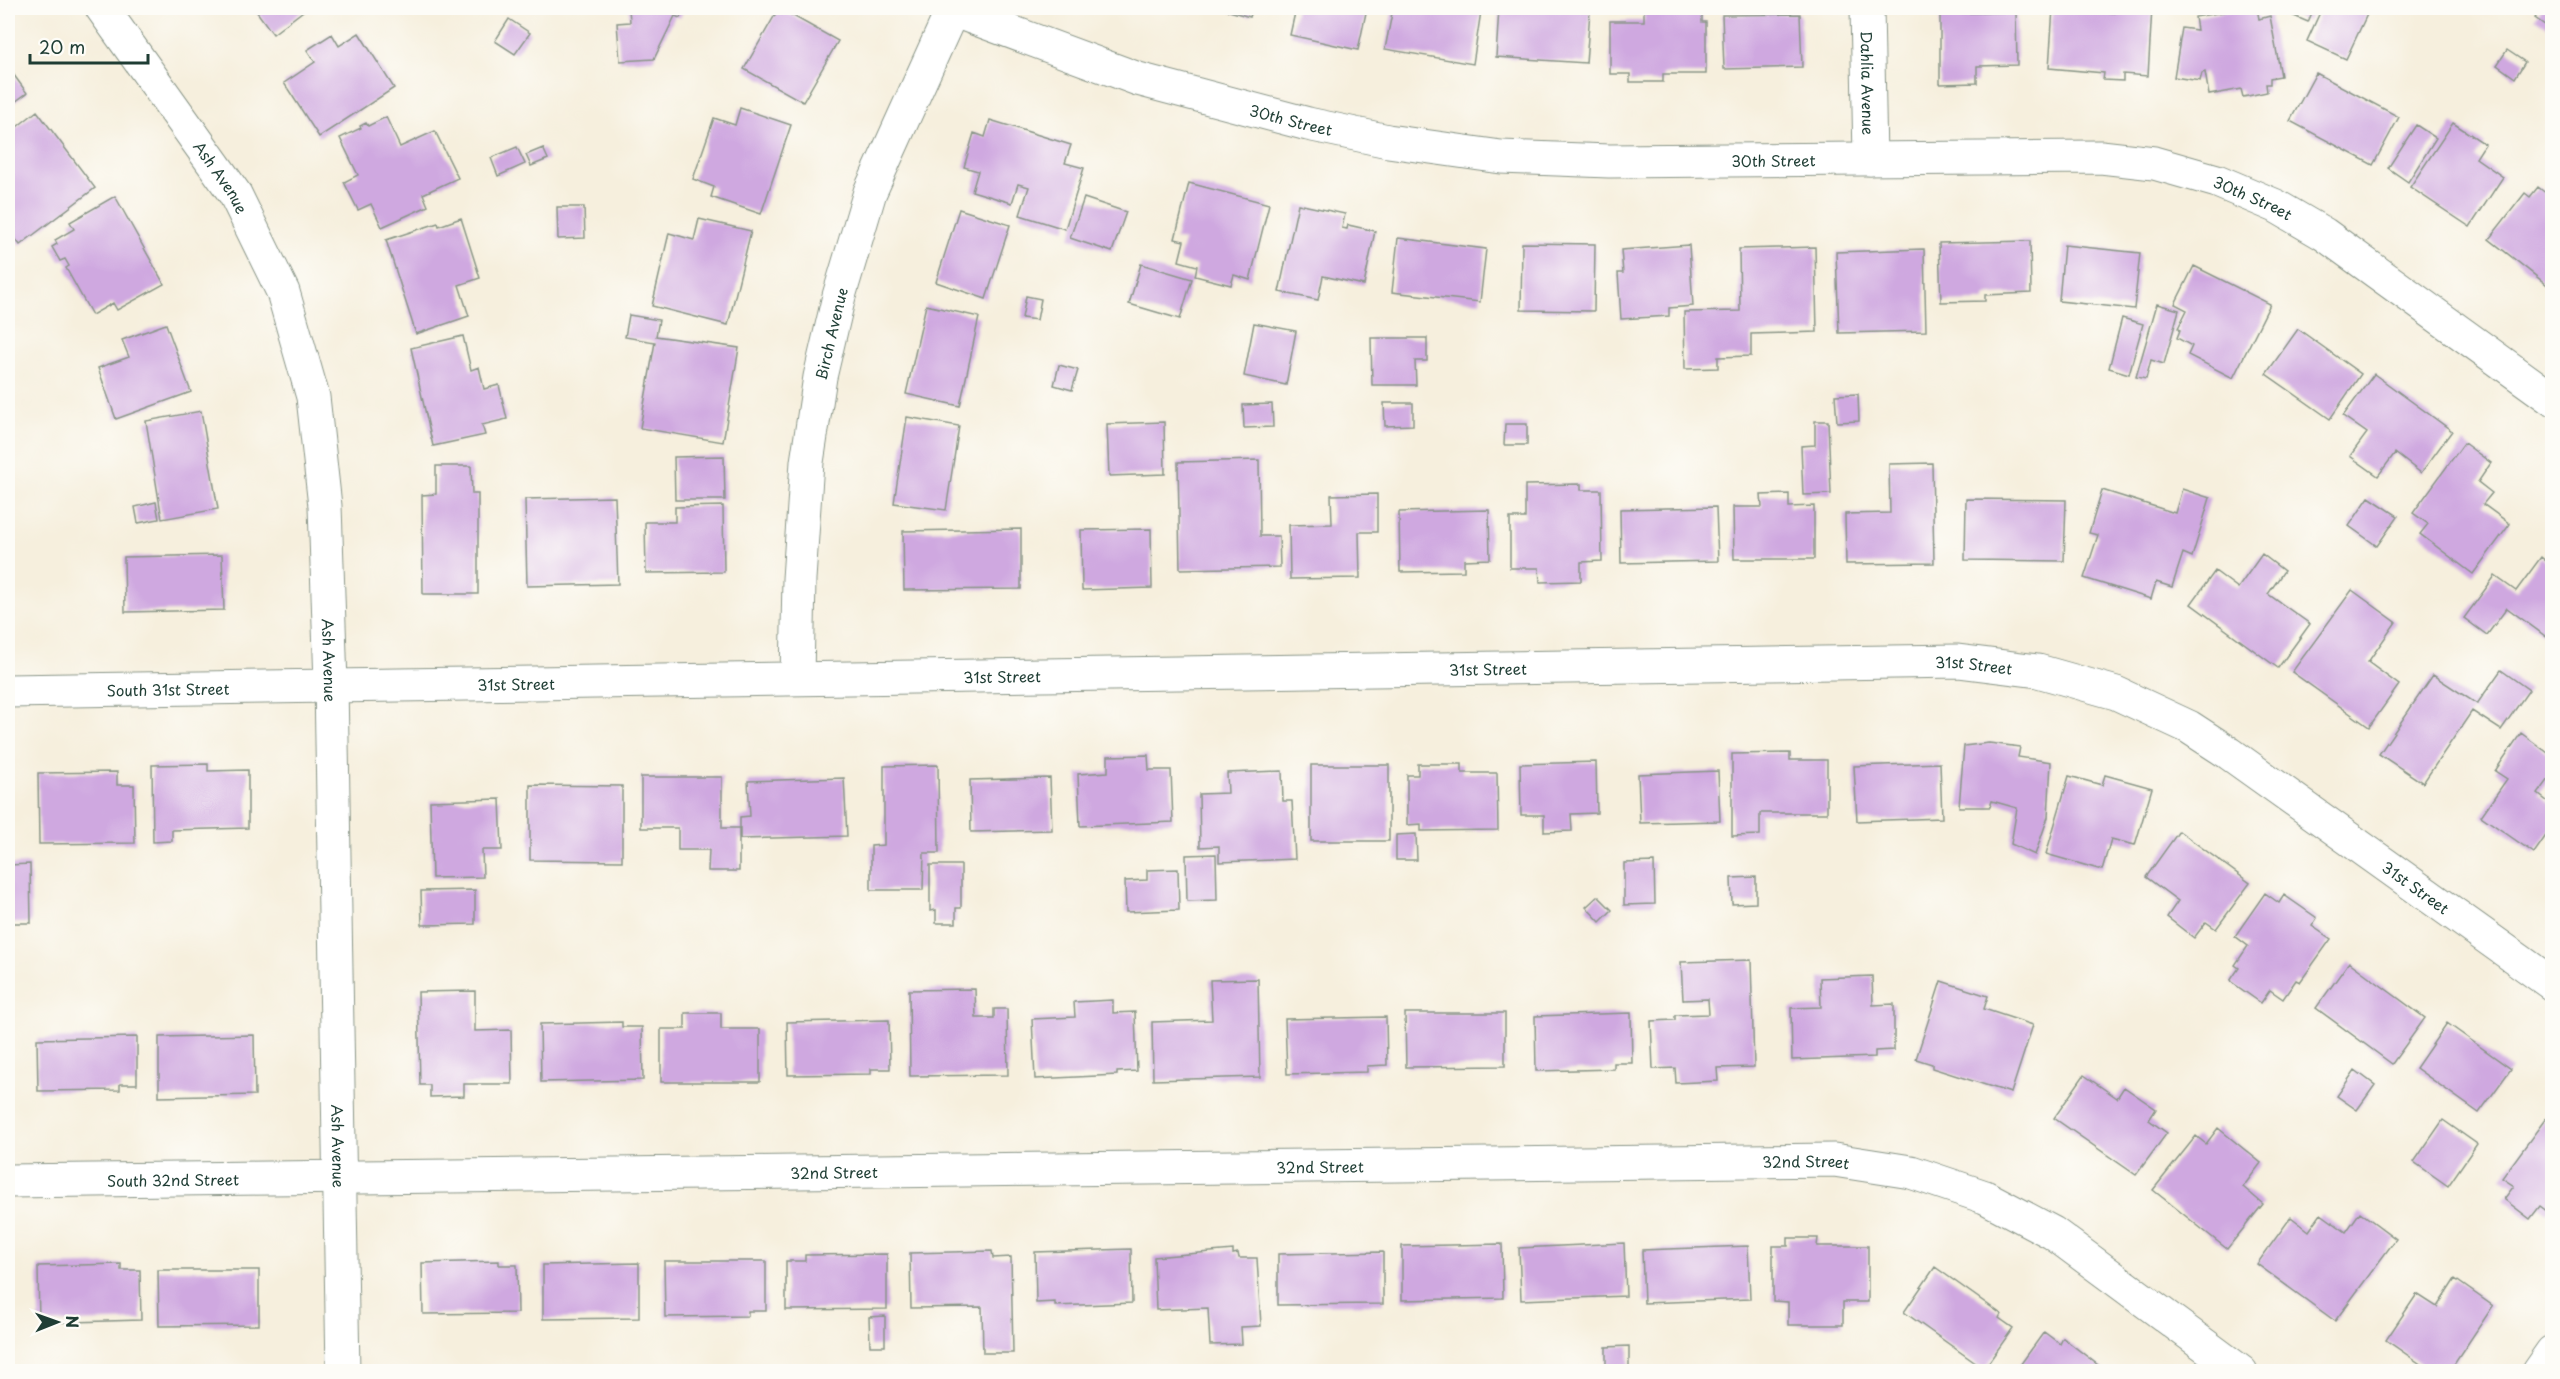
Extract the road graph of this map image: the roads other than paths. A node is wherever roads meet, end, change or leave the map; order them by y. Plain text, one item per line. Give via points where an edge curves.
1 (102, 8) edge
2 (1867, 8) edge
3 (949, 9) edge
4 (1870, 159) junction
5 (2553, 399) edge
6 (796, 677) junction
7 (331, 684) junction
8 (8, 691) edge
9 (2553, 984) edge
10 (339, 1176) junction
11 (8, 1181) edge
12 (2553, 1352) edge
13 (343, 1371) edge
14 (2241, 1371) edge
15 (2538, 1371) edge

1 - 7 street, Ash Avenue via 235,194 283,292 313,397 325,506
2 - 4 street, Dahlia Avenue
3 - 4 street, 30th Street via 1138,79 1388,141 1500,157 1609,161
3 - 6 street, Birch Avenue via 870,192 825,354 807,462
4 - 5 street, 30th Street via 2101,157 2154,163 2217,181 2276,206 2324,234
6 - 7 street, 31st Street
6 - 9 street, 31st Street via 1958,661 2038,671 2116,693 2189,728
7 - 8 street, South 31st Street
7 - 10 street, Ash Avenue
10 - 11 street, South 32nd Street
10 - 13 street, Ash Avenue
10 - 14 street, 32nd Street via 1834,1160 1911,1172 1985,1197 2053,1233
12 - 15 street

